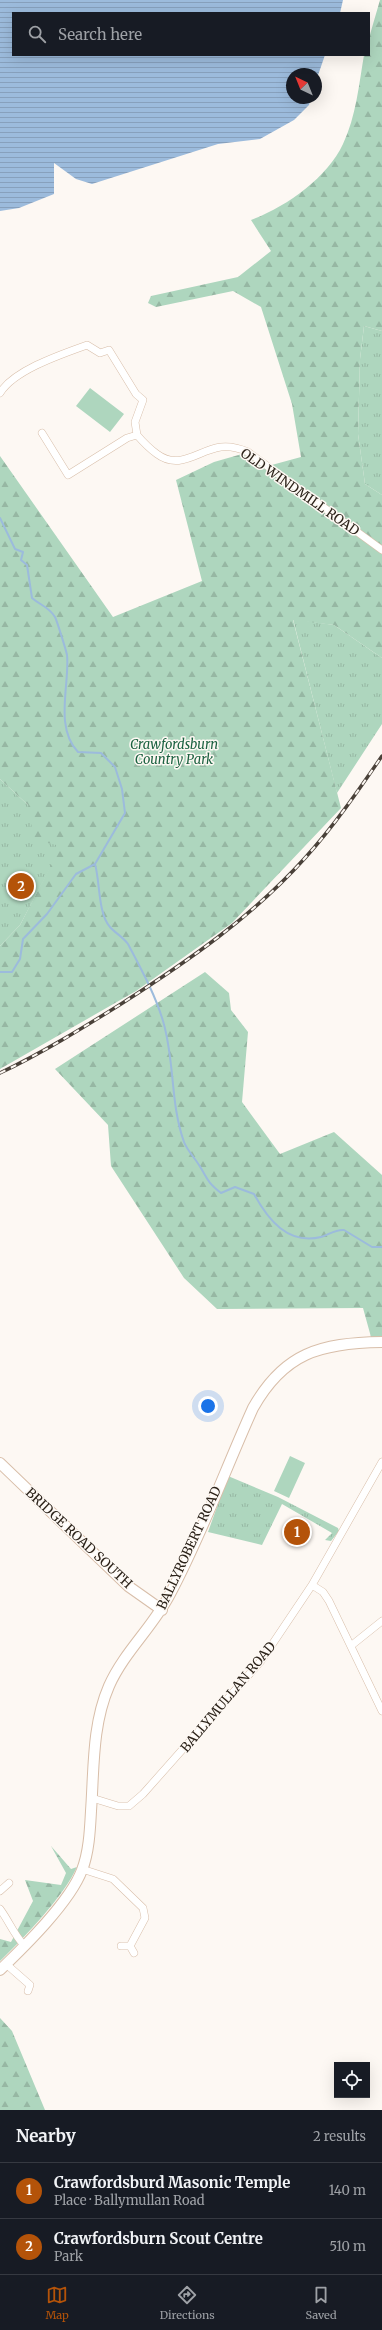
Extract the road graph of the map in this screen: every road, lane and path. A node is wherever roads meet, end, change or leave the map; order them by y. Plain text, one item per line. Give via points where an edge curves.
1 (0, 393) edge
2 (42, 433) dead end
3 (137, 435) junction
4 (382, 550) edge
5 (382, 1342) edge
6 (382, 1462) edge
7 (0, 1463) edge
8 (312, 1585) junction
9 (162, 1610) junction
10 (382, 1621) edge
11 (352, 1645) junction
12 (382, 1711) edge
13 (92, 1798) junction
14 (82, 1870) junction
15 (9, 1883) dead end
16 (0, 1890) edge
17 (0, 1909) edge
18 (24, 1945) junction
19 (121, 1946) dead end
20 (130, 1946) junction
21 (134, 1953) dead end
22 (3, 1967) edge
23 (28, 1991) dead end

1 - 3 street via 9,382 48,359 87,345 100,353 109,350 136,394 143,400 135,422
2 - 3 street via 68,475 127,438
3 - 4 street, OLD WINDMILL ROAD via 156,454 179,461 221,447 248,452
5 - 9 main road, BALLYROBERT ROAD via 350,1344 310,1353 289,1364 265,1387 252,1408
6 - 8 street, BALLYMULLAN ROAD
7 - 9 main road, BRIDGE ROAD SOUTH via 128,1586
8 - 11 street via 323,1592 329,1601
8 - 13 street, BALLYMULLAN ROAD via 261,1661 143,1794 129,1806 118,1806
9 - 13 main road, BALLYROBERT ROAD via 127,1655 109,1687 96,1729
10 - 11 street
11 - 12 street
13 - 14 main road, BALLYROBERT ROAD via 90,1832
14 - 18 main road, BALLYROBERT ROAD via 69,1893
14 - 20 street via 113,1879 143,1908 145,1918
15 - 16 street
17 - 18 street
18 - 22 main road, BALLYROBERT ROAD
19 - 20 street
20 - 21 street
22 - 23 street via 28,1981

